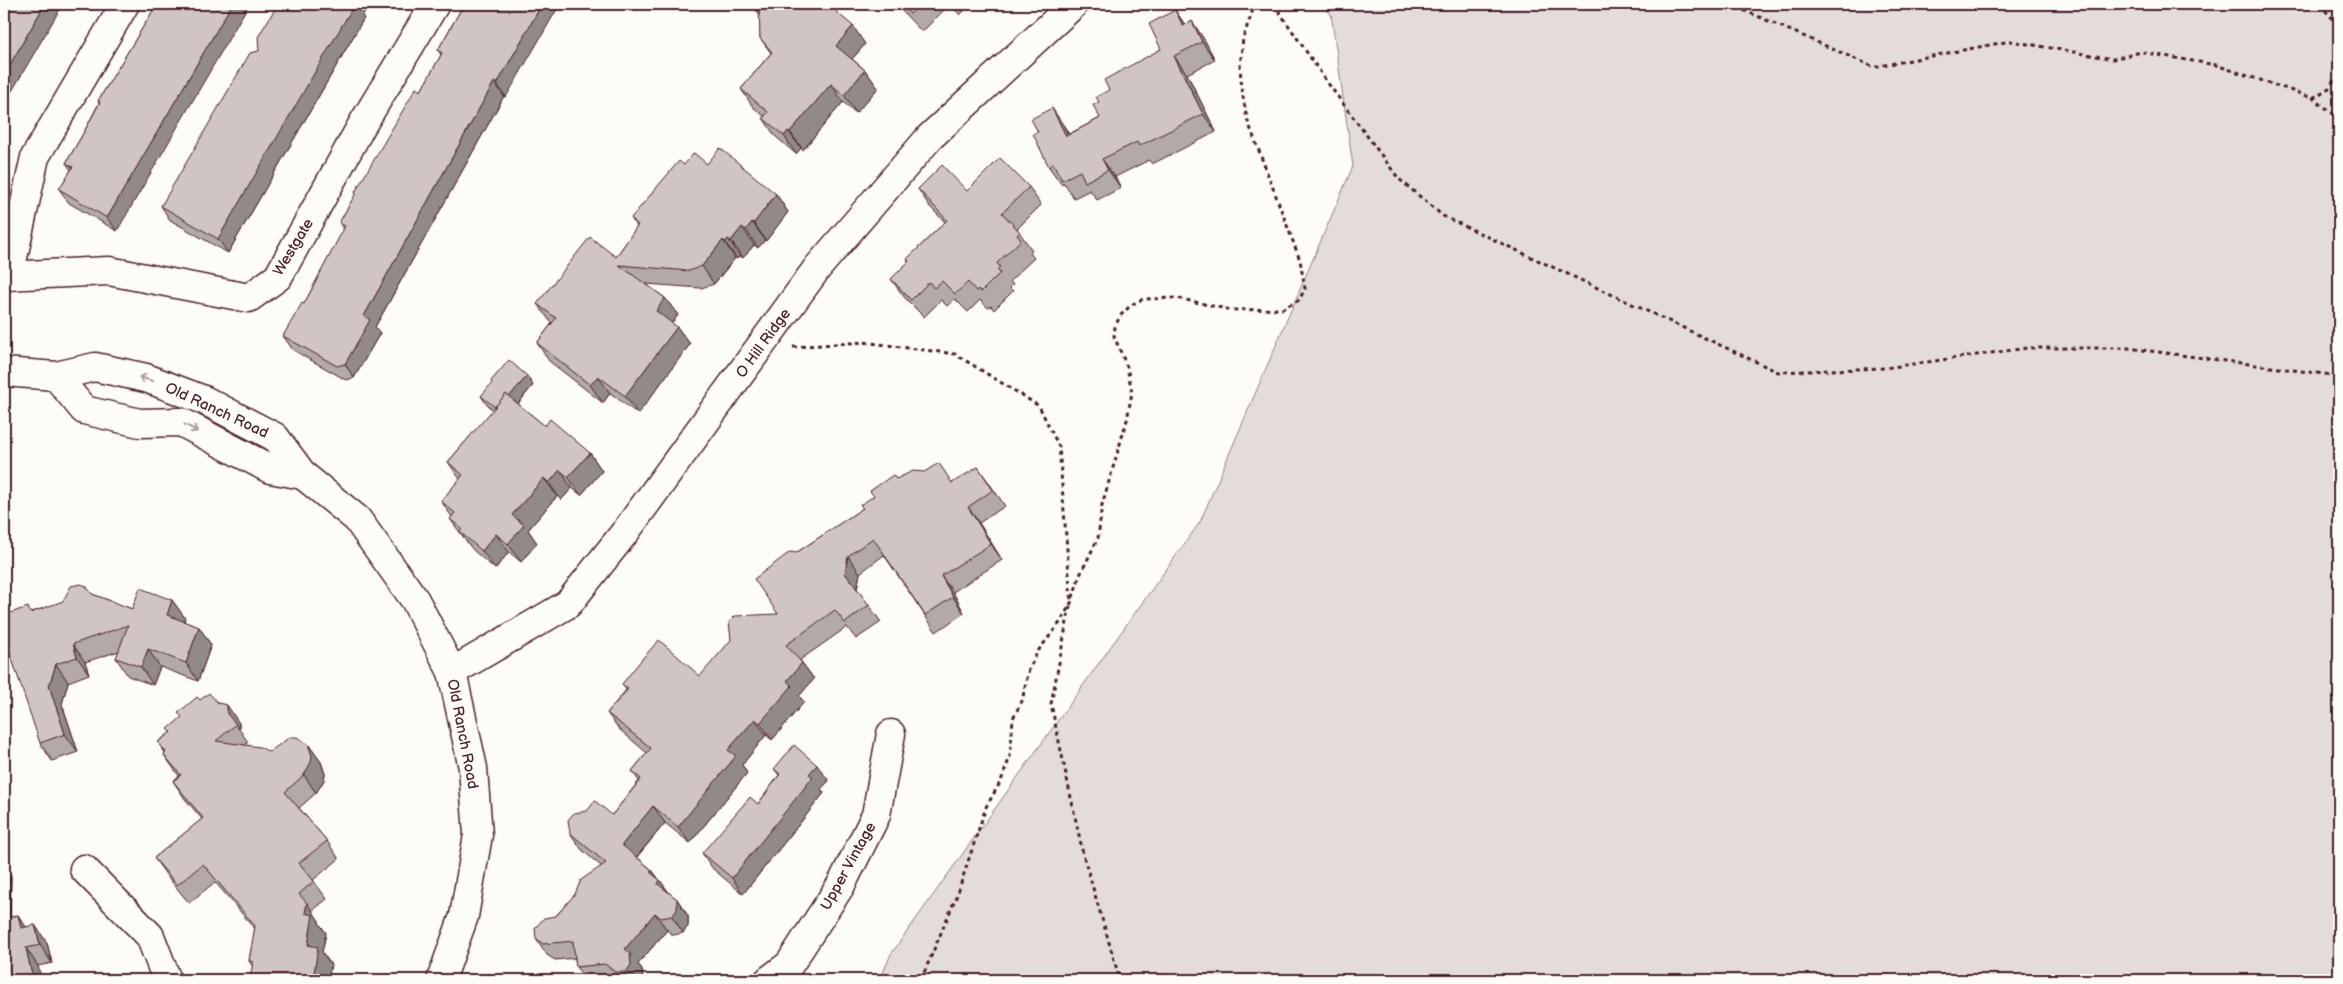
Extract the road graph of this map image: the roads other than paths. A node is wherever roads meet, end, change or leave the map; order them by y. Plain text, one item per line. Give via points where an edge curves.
1 (125, 4) edge
2 (435, 4) edge
3 (1074, 4) edge
4 (6, 276) edge
5 (4, 372) edge
6 (56, 376) junction
7 (304, 475) junction
8 (452, 672) junction
9 (891, 734) dead end
10 (84, 869) dead end
11 (167, 980) edge
12 (441, 980) edge
13 (769, 980) edge

1 - 4 street, Westgate via 35,157
2 - 4 street, Westgate via 362,125 278,277 249,298 109,271
3 - 8 street, O Hill Ridge via 930,137 818,267 626,531 568,604
5 - 6 street, Old Ranch Road
6 -> 7 street, Old Ranch Road via 84,410 140,423 181,422 270,469
7 -> 6 street, Old Ranch Road via 275,437 204,400 146,378 95,367
7 - 8 street, Old Ranch Road via 357,519 415,600
8 - 12 street, Old Ranch Road via 473,768 478,835 464,916
9 - 13 street, Upper Vintage via 876,816 841,885 789,965
10 - 11 street via 150,936

